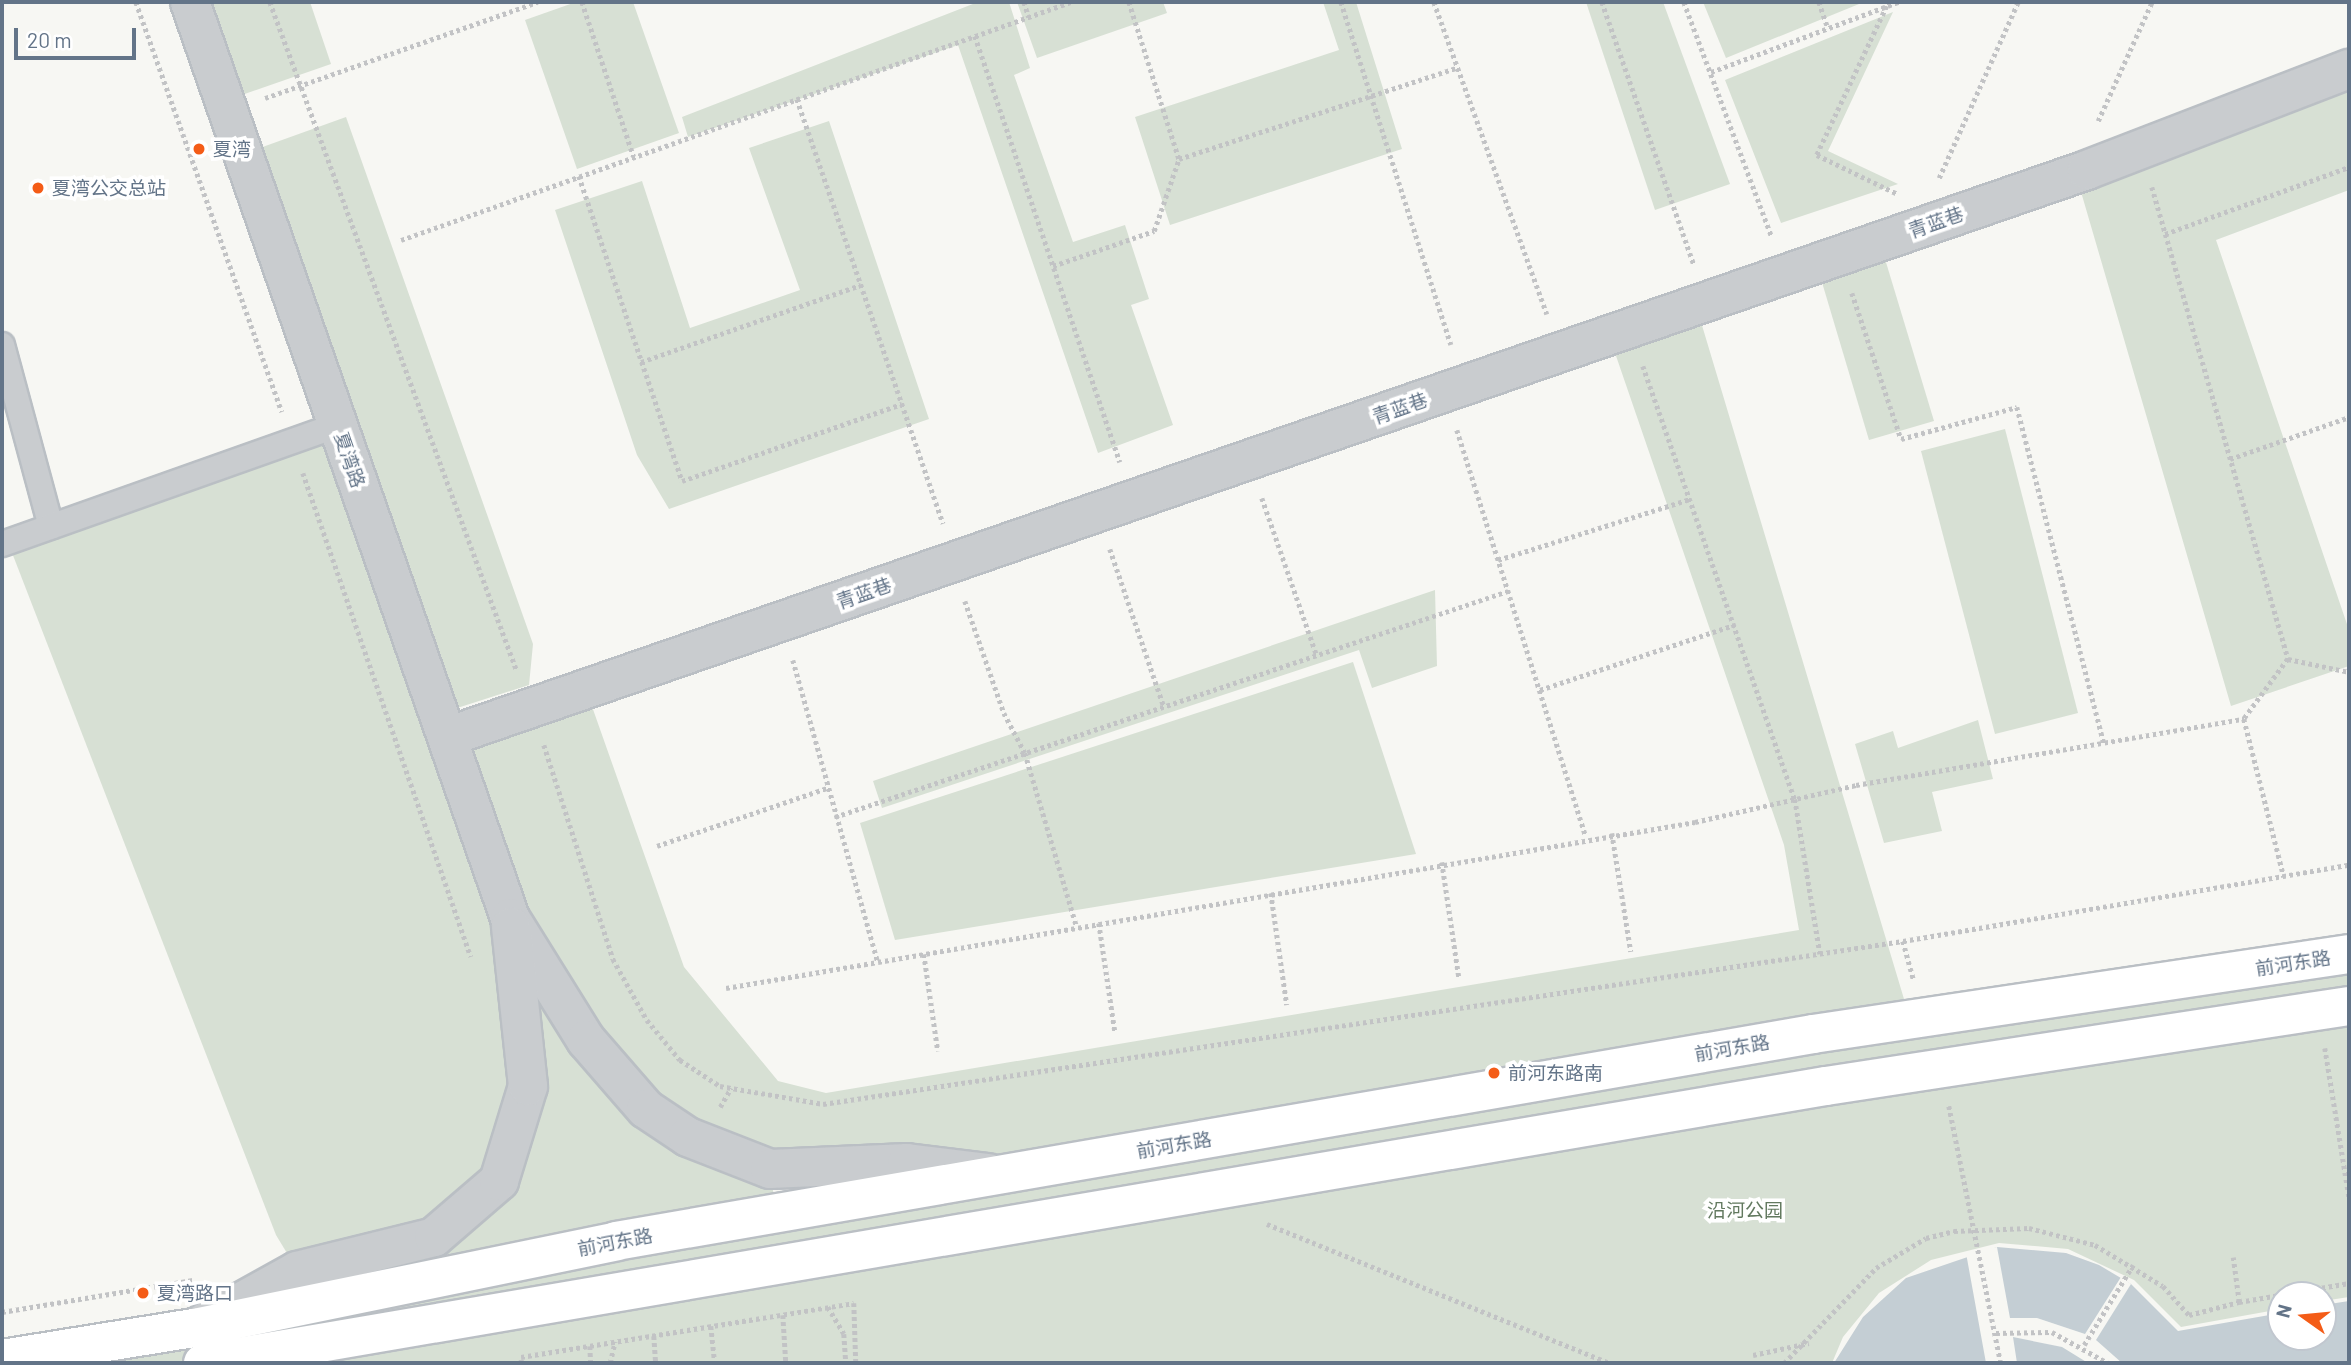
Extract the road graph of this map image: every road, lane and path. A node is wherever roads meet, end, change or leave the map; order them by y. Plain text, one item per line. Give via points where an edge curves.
1 (136, 2) edge
2 (190, 2) edge
3 (270, 2) edge
4 (538, 2) edge
5 (582, 2) edge
6 (1024, 2) edge
7 (1071, 2) edge
8 (1129, 2) edge
9 (1341, 2) edge
10 (1434, 2) edge
11 (1602, 2) edge
12 (1684, 2) edge
13 (1819, 2) edge
14 (1898, 2) edge
15 (2018, 2) edge
16 (2152, 2) edge
17 (525, 4) edge
18 (1887, 6) junction
19 (1029, 17) junction
20 (1828, 28) junction
21 (975, 36) junction
22 (1456, 68) junction
23 (2349, 69) edge
24 (1711, 72) junction
25 (300, 86) junction
26 (1373, 96) junction
27 (797, 99) junction
28 (228, 110) junction
29 (2098, 122) dead end
30 (2141, 149) junction
31 (634, 157) junction
32 (1179, 159) junction
33 (2349, 167) edge
34 (579, 176) junction
35 (1939, 178) dead end
36 (1897, 193) dead end
37 (2165, 234) junction
38 (401, 240) dead end
39 (1840, 256) junction
40 (1053, 267) junction
41 (1787, 274) junction
42 (861, 285) junction
43 (1707, 301) junction
44 (2, 345) edge
45 (1451, 345) dead end
46 (1561, 353) junction
47 (641, 362) junction
48 (1643, 364) dead end
49 (1446, 392) junction
50 (902, 404) junction
51 (2349, 417) edge
52 (338, 425) junction
53 (292, 440) junction
54 (2230, 459) junction
55 (1261, 494) dead end
56 (1690, 499) junction
57 (1133, 500) junction
58 (51, 526) junction
59 (2, 544) edge
60 (1110, 546) dead end
61 (1498, 560) junction
62 (960, 579) junction
63 (1508, 592) junction
64 (782, 622) junction
65 (1734, 625) junction
66 (1317, 656) junction
67 (2288, 659) junction
68 (2349, 672) edge
69 (1540, 690) junction
70 (1164, 707) junction
71 (531, 708) junction
72 (2244, 719) junction
73 (447, 737) junction
74 (2104, 744) junction
75 (1025, 753) junction
76 (827, 788) junction
77 (1795, 799) junction
78 (835, 817) junction
79 (1612, 833) junction
80 (1586, 836) junction
81 (657, 846) dead end
82 (1442, 862) junction
83 (2349, 865) edge
84 (2284, 877) junction
85 (1271, 893) junction
86 (510, 918) junction
87 (1099, 923) junction
88 (1077, 927) junction
89 (1631, 951) dead end
90 (924, 954) junction
91 (1820, 954) junction
92 (2349, 954) edge
93 (878, 962) junction
94 (473, 971) dead end
95 (1459, 977) dead end
96 (726, 988) dead end
97 (1287, 1005) dead end
98 (2349, 1006) edge
99 (1115, 1032) dead end
100 (2323, 1037) dead end
101 (938, 1051) dead end
102 (1946, 1095) dead end
103 (1004, 1175) junction
104 (2349, 1197) edge
105 (1263, 1223) dead end
106 (1976, 1228) junction
107 (2233, 1257) dead end
108 (2133, 1265) junction
109 (206, 1276) dead end
110 (2349, 1283) edge
111 (2239, 1302) junction
112 (828, 1307) junction
113 (2, 1312) edge
114 (783, 1315) junction
115 (711, 1326) junction
116 (1996, 1333) junction
117 (654, 1336) junction
118 (615, 1342) junction
119 (1810, 1343) junction
120 (198, 1345) edge
121 (2084, 1345) junction
122 (590, 1346) junction
123 (1752, 1355) dead end
124 (2, 1359) edge
125 (521, 1363) edge
126 (591, 1363) edge
127 (610, 1363) edge
128 (656, 1363) edge
129 (715, 1363) edge
130 (786, 1363) edge
131 (846, 1363) edge
132 (856, 1363) edge
133 (1611, 1363) edge
134 (1784, 1363) edge
135 (2001, 1363) edge
136 (2108, 1363) edge

1 - 53 path
2 - 28 street, 夏湾路
3 - 25 path
4 - 17 path
5 - 31 path
6 - 19 path
7 - 19 path
8 - 32 path
9 - 26 path
10 - 22 path
11 - 43 path
12 - 24 path
13 - 20 path
14 - 18 path
15 - 35 path
16 - 29 path
17 - 25 path
18 - 20 path
18 - 36 path via 1817,155
19 - 21 path
20 - 24 path
21 - 27 path
21 - 40 path
22 - 26 path
22 - 46 path
23 - 30 street, 青蓝巷
24 - 41 path
25 - 28 path
25 - 71 path
26 - 32 path
26 - 45 path
27 - 31 path
27 - 42 path
28 - 52 street, 夏湾路
30 - 37 path
30 - 39 street, 青蓝巷
31 - 34 path
32 - 40 path via 1154,231
33 - 37 path
34 - 38 path
34 - 47 path
37 - 54 path
39 - 41 street, 青蓝巷
39 - 74 path via 1901,439 2017,407
40 - 57 path
41 - 43 street, 青蓝巷
42 - 47 path
42 - 50 path
43 - 46 street, 青蓝巷
44 - 58 lane
46 - 49 street, 青蓝巷
47 - 50 path via 682,481
48 - 56 path
49 - 57 street, 青蓝巷
49 - 61 path
50 - 62 path
51 - 54 path
52 - 53 lane
52 - 73 street, 夏湾路
53 - 58 lane
53 - 94 path
54 - 67 path
55 - 66 path
56 - 61 path
56 - 65 path
57 - 62 street, 青蓝巷
58 - 59 lane
60 - 70 path
61 - 63 path
62 - 64 street, 青蓝巷
62 - 75 path via 1004,713
63 - 66 path
63 - 69 path
64 - 71 street, 青蓝巷
64 - 76 path
65 - 69 path
65 - 77 path
66 - 70 path
67 - 68 path
67 - 72 path
69 - 80 path
70 - 75 path
71 - 73 street, 青蓝巷
71 - 91 path via 613,959 647,1020 680,1060 720,1086 779,1100 850,1100
72 - 74 path
72 - 84 path
73 - 86 street, 夏湾路
74 - 77 path
75 - 78 path
75 - 88 path
76 - 78 path
76 - 81 path
77 - 79 path
77 - 91 path
78 - 93 path
79 - 80 path
79 - 89 path
80 - 82 path
82 - 85 path
82 - 95 path
83 - 84 path
84 - 91 path
85 - 87 path
85 - 97 path
86 - 103 street via 586,1040 646,1109 688,1137 770,1169 907,1163
86 - 120 street via 528,1086 499,1181 434,1237 298,1271
87 - 88 path
87 - 99 path
88 - 90 path
90 - 93 path
90 - 101 path
92 - 103 main road, 前河东路 via 1813,1034
93 - 96 path
98 - 120 main road, 前河东路
100 - 104 path
102 - 106 path
103 - 120 main road, 前河东路 via 629,1239
105 - 133 path
106 - 108 path via 2063,1235
106 - 116 path
106 - 119 path via 1926,1238 1876,1268
107 - 111 path
108 - 111 path via 2189,1315
108 - 121 path
109 - 113 path
110 - 111 path
112 - 114 path
112 - 131 path via 844,1334
112 - 132 path via 854,1303
114 - 115 path
114 - 130 path
115 - 117 path
115 - 129 path
116 - 121 path via 2052,1332
116 - 135 path
117 - 118 path
117 - 128 path
118 - 122 path
118 - 127 path
119 - 123 path
119 - 134 path
120 - 124 main road, 前河东路
121 - 136 path
122 - 125 path via 521,1357
122 - 126 path

